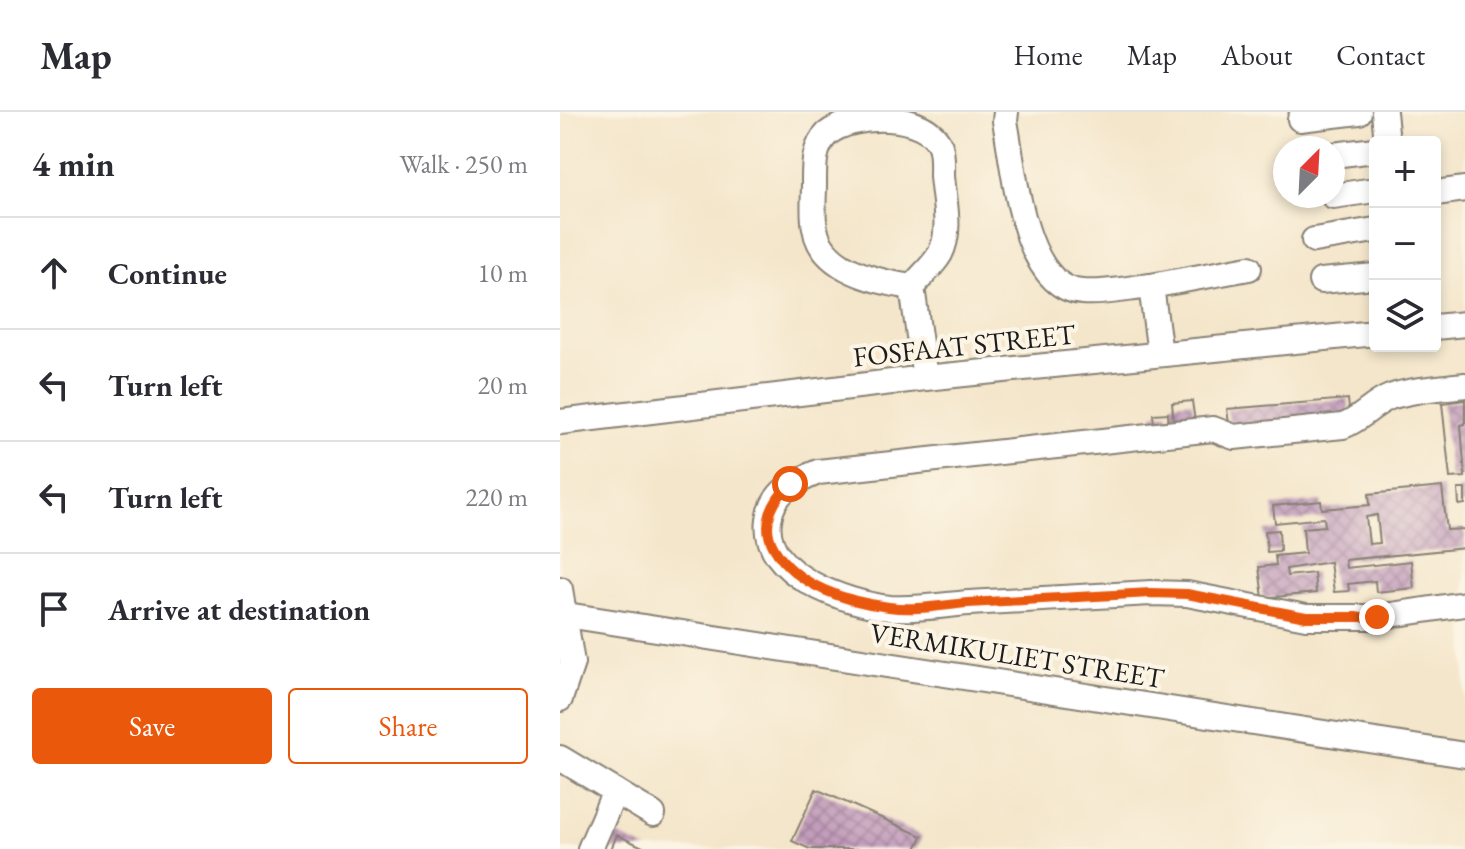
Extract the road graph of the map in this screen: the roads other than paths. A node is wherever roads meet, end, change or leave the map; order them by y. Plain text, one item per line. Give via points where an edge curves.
1 (1006, 112) edge
2 (1359, 112) edge
3 (1384, 112) edge
4 (1300, 119) dead end
5 (1386, 136) edge
6 (1369, 151) edge
7 (1345, 154) edge
8 (1465, 189) edge
9 (1369, 191) edge
10 (1441, 192) edge
11 (1345, 194) edge
12 (1369, 231) edge
13 (1314, 240) dead end
14 (1249, 268) dead end
15 (1369, 277) edge
16 (1321, 281) dead end
17 (1151, 286) junction
18 (912, 287) junction
19 (1465, 324) edge
20 (1441, 326) edge
21 (1369, 334) edge
22 (1160, 354) junction
23 (925, 378) junction
24 (1465, 385) edge
25 (560, 422) edge
26 (560, 589) edge
27 (1465, 604) edge
28 (562, 614) edge
29 (560, 699) edge
30 (1465, 755) edge
31 (560, 758) edge
32 (615, 791) junction
33 (653, 814) dead end
34 (590, 849) edge

1 - 17 street via 1027,233 1042,267 1059,283 1080,292
2 - 4 street
3 - 5 street
6 - 7 street
8 - 10 street
9 - 11 street
12 - 13 street
14 - 17 street
15 - 16 street
17 - 22 street
18 - 18 street via 850,269 829,253 815,230 814,159 824,136 841,121 874,113 910,115 921,119 940,145 946,237 939,255
18 - 23 street
19 - 20 street
21 - 22 street, FOSFAAT STREET
22 - 23 street, FOSFAAT STREET
23 - 25 street, FOSFAAT STREET
24 - 27 street via 1392,397 1343,426 1234,437 1213,429 818,472 790,484 776,498 768,537 783,563 806,580 835,595 891,608 1151,593 1198,596 1306,617 1377,617
26 - 28 street
28 - 29 street via 572,663
28 - 30 street, VERMIKULIET STREET
31 - 32 street
32 - 33 street
32 - 34 street

